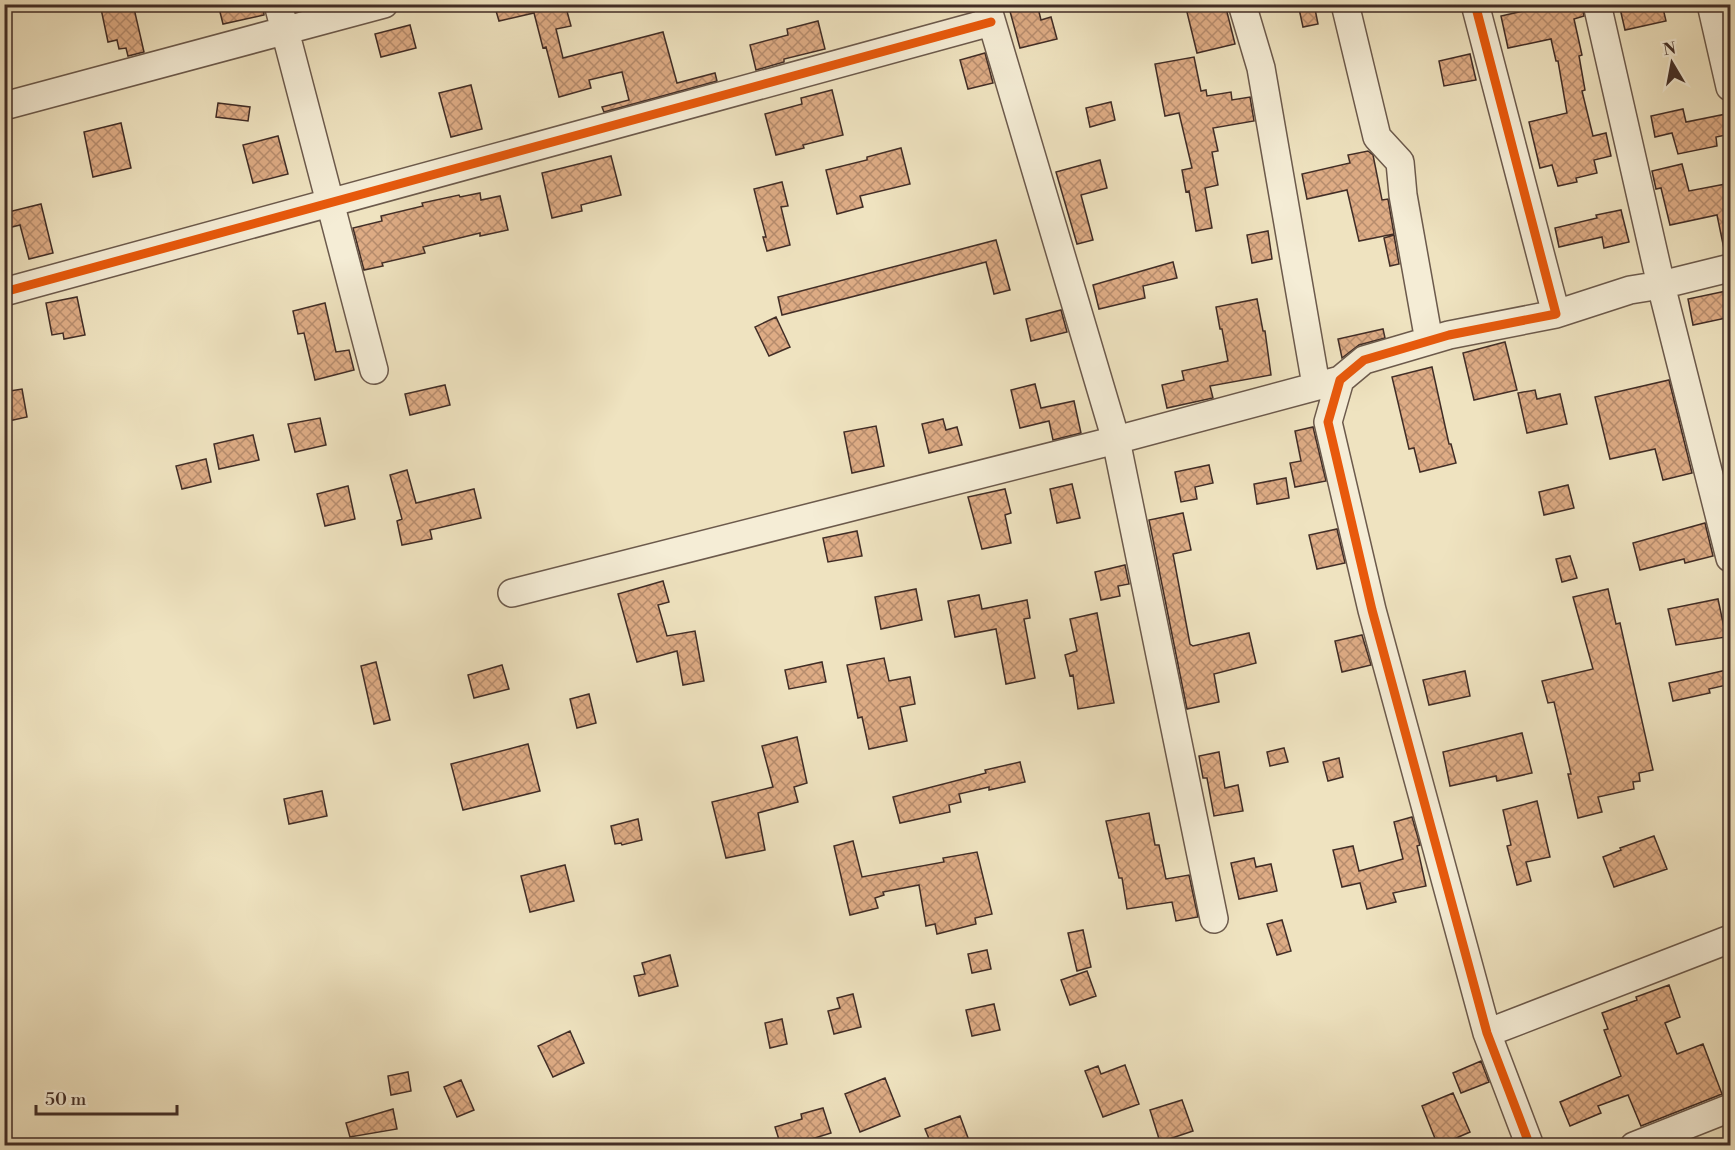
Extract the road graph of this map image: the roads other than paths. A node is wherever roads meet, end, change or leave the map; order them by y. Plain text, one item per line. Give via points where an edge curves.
1 (278, 4) edge
2 (384, 4) edge
3 (1242, 4) edge
4 (1345, 4) edge
5 (1475, 4) edge
6 (1597, 4) edge
7 (1711, 4) edge
8 (989, 13) edge
9 (284, 31) junction
10 (1731, 87) edge
11 (4, 106) edge
12 (330, 204) junction
13 (1731, 268) edge
14 (1661, 285) junction
15 (4, 292) edge
16 (1556, 314) junction
17 (1429, 341) junction
18 (374, 370) dead end
19 (1328, 382) junction
20 (1116, 440) junction
21 (1731, 558) edge
22 (512, 593) dead end
23 (1214, 919) dead end
24 (1731, 939) edge
25 (1487, 1033) junction
26 (1731, 1108) edge
27 (1530, 1146) edge
28 (1634, 1146) edge

1 - 9 street
2 - 9 street
3 - 19 street via 1261,68
4 - 17 street via 1377,137 1400,162
5 - 16 street
6 - 14 street
7 - 10 street
8 - 12 street
8 - 20 street
9 - 11 street
9 - 12 street
12 - 15 street
12 - 18 street
13 - 14 street
14 - 16 street via 1630,290
14 - 21 street
16 - 17 street
17 - 19 street via 1364,360
19 - 20 street
19 - 25 street via 1328,422 1372,610
20 - 22 street
20 - 23 street
24 - 25 street
25 - 27 street
26 - 28 street

